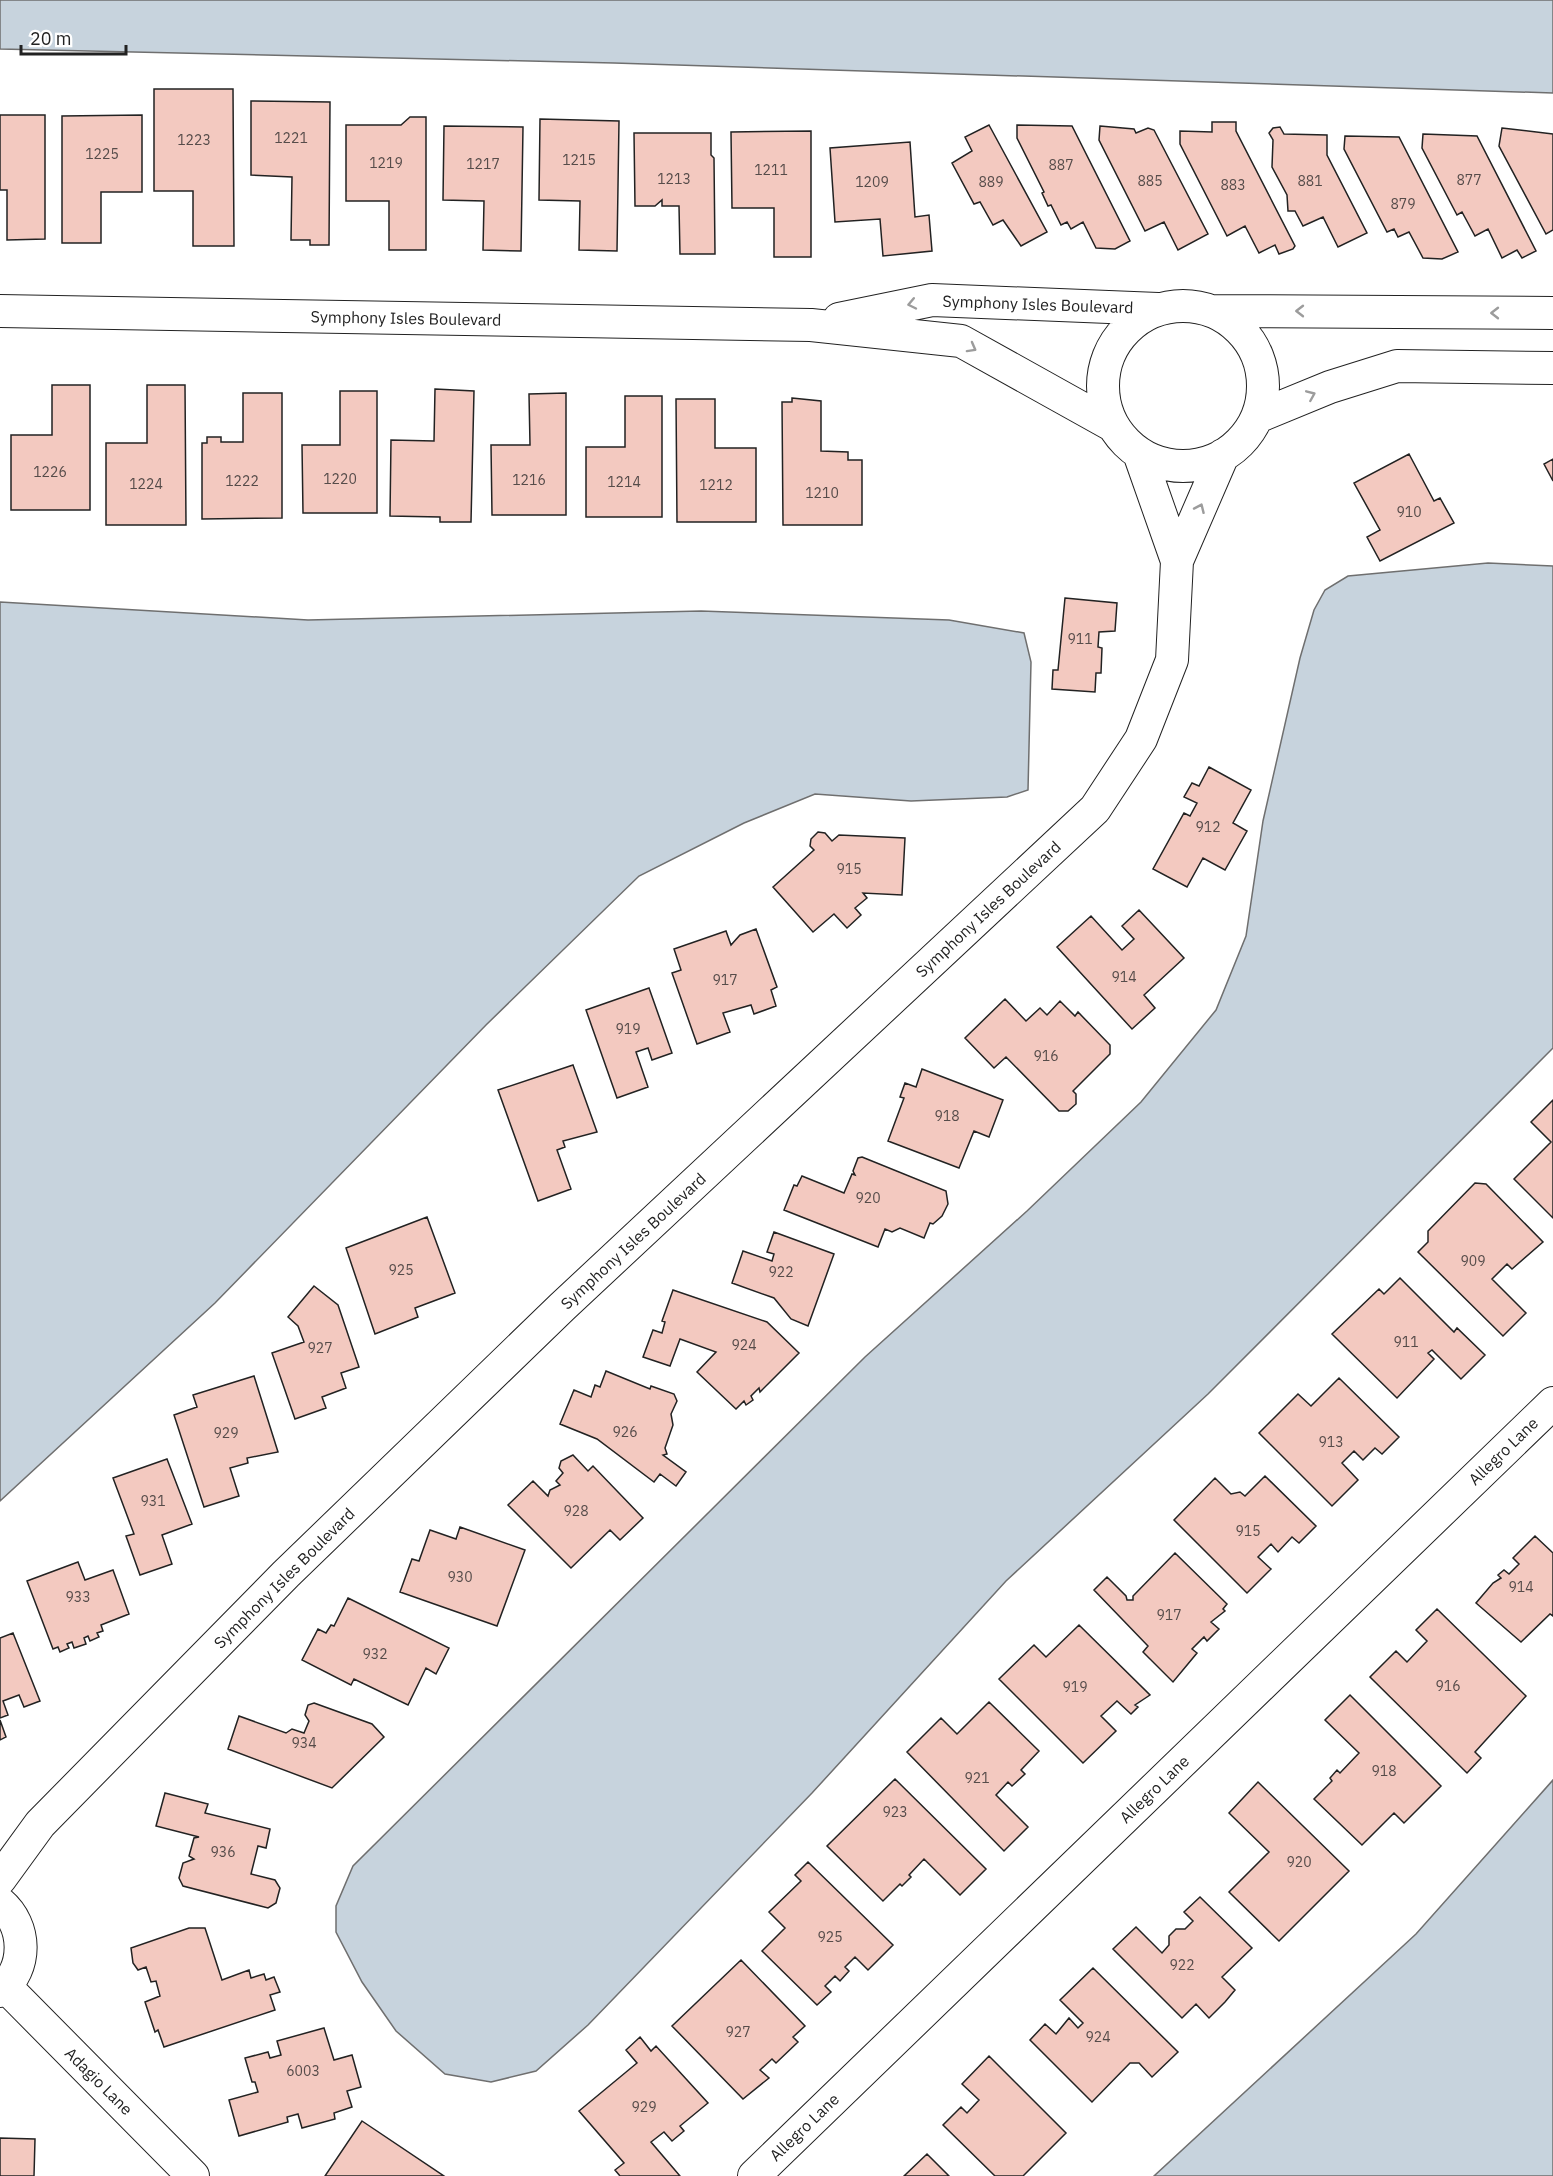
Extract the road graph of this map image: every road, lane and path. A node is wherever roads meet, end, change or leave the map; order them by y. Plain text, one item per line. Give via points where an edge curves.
1 (1158, 309) junction
2 (0, 311) edge
3 (1212, 311) junction
4 (1553, 314) edge
5 (811, 325) junction
6 (1553, 368) edge
7 (1257, 417) junction
8 (1110, 424) junction
9 (1139, 453) junction
10 (1223, 455) junction
11 (1177, 561) junction
12 (1553, 1403) edge
13 (0, 1879) edge
14 (0, 1903) edge
15 (3, 1989) edge
16 (193, 2176) edge
17 (754, 2176) edge

1 - 3 street, Symphony Isles Boulevard via 1194,306
1 -> 5 street, Symphony Isles Boulevard via 932,300
1 - 8 street, Symphony Isles Boulevard via 1135,321 1117,339 1106,362 1102,388
2 - 5 street, Symphony Isles Boulevard
4 -> 3 street, Symphony Isles Boulevard
3 - 7 street, Symphony Isles Boulevard via 1240,330 1261,366 1263,392
5 -> 8 street, Symphony Isles Boulevard via 961,341
7 -> 6 street via 1330,387 1397,366
7 - 10 street, Symphony Isles Boulevard via 1243,439
8 - 9 street, Symphony Isles Boulevard
9 - 10 street, Symphony Isles Boulevard via 1181,466 1203,464
9 - 11 street, Symphony Isles Boulevard
11 -> 10 street, Symphony Isles Boulevard
11 - 13 street, Symphony Isles Boulevard via 1172,660 1142,739 1095,809 571,1299 295,1566 40,1824
12 - 17 street, Allegro Lane
14 - 15 street via 20,1933 21,1950 18,1966
15 - 16 street, Adagio Lane

